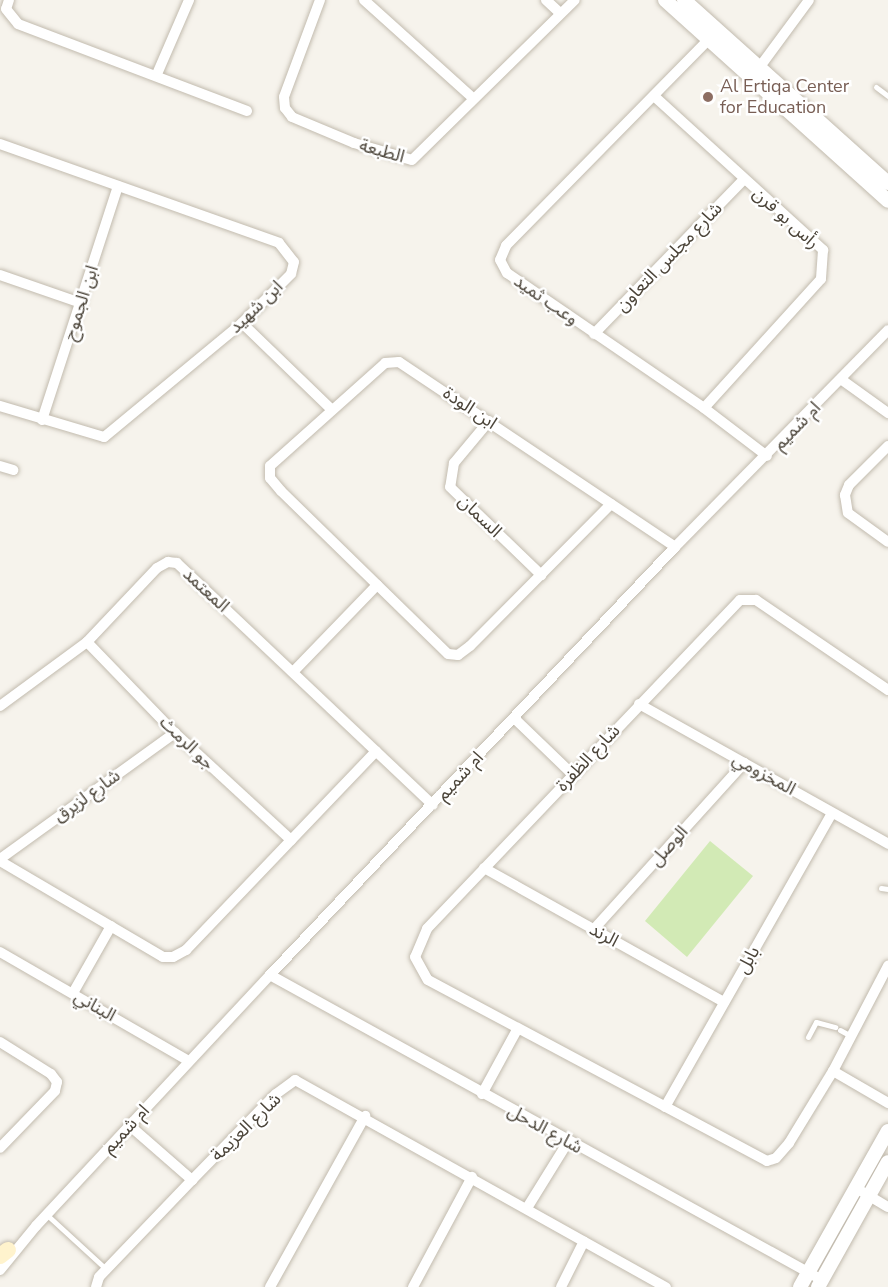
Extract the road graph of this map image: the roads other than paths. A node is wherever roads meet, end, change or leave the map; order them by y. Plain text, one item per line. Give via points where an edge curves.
1 (9, 0) edge
2 (189, 0) edge
3 (320, 0) edge
4 (363, 0) edge
5 (546, 0) edge
6 (574, 0) edge
7 (665, 0) edge
8 (684, 0) edge
9 (809, 0) edge
10 (559, 12) junction
11 (713, 35) junction
12 (157, 74) junction
13 (756, 74) junction
14 (876, 87) dead end
15 (654, 96) junction
16 (888, 96) edge
17 (473, 98) junction
18 (247, 111) dead end
19 (0, 144) edge
20 (743, 180) junction
21 (888, 183) edge
22 (118, 186) junction
23 (888, 201) edge
24 (0, 275) edge
25 (81, 303) junction
26 (242, 323) junction
27 (888, 330) edge
28 (594, 334) junction
29 (842, 380) junction
30 (0, 406) edge
31 (704, 408) junction
32 (332, 410) junction
33 (888, 413) edge
34 (42, 420) junction
35 (489, 421) junction
36 (888, 446) edge
37 (767, 456) junction
38 (0, 466) edge
39 (14, 470) dead end
40 (611, 504) junction
41 (888, 542) edge
42 (675, 547) junction
43 (541, 575) junction
44 (377, 585) junction
45 (87, 642) junction
46 (292, 672) junction
47 (888, 690) edge
48 (1, 702) edge
49 (639, 704) junction
50 (514, 718) junction
51 (175, 733) junction
52 (376, 751) junction
53 (744, 763) junction
54 (573, 775) junction
55 (433, 805) junction
56 (832, 813) junction
57 (291, 840) junction
58 (888, 844) edge
59 (0, 860) edge
60 (484, 868) junction
61 (881, 888) dead end
62 (888, 889) edge
63 (111, 926) junction
64 (594, 929) junction
65 (0, 952) edge
66 (888, 966) edge
67 (270, 975) junction
68 (73, 993) junction
69 (724, 1002) junction
70 (518, 1028) junction
71 (851, 1036) junction
72 (808, 1037) dead end
73 (0, 1042) edge
74 (189, 1061) junction
75 (833, 1071) junction
76 (482, 1094) junction
77 (888, 1103) edge
78 (665, 1107) junction
79 (364, 1116) junction
80 (129, 1125) junction
81 (888, 1131) edge
82 (568, 1142) junction
83 (0, 1148) edge
84 (888, 1162) edge
85 (472, 1177) junction
86 (192, 1180) junction
87 (856, 1188) junction
88 (869, 1196) junction
89 (888, 1207) edge
90 (527, 1208) junction
91 (46, 1214) junction
92 (584, 1241) junction
93 (3, 1260) edge
94 (106, 1269) junction
95 (809, 1272) junction
96 (0, 1279) edge
97 (820, 1283) edge
98 (96, 1287) edge
99 (270, 1287) edge
100 (414, 1287) edge
101 (561, 1287) edge
102 (666, 1287) edge
103 (800, 1287) edge

1 - 12 street via 6,9 18,24
2 - 12 street
3 - 17 street, الطبعة via 284,97 285,108 292,117 354,143 412,160
4 - 17 street
5 - 10 street
6 - 10 street, الطبعة
7 - 11 street
8 - 11 street
9 - 13 street
10 - 17 street, الطبعة
11 - 13 street
11 - 15 street, وعب ثميد
12 - 18 street
13 - 21 street
13 - 23 street
14 - 16 lane
15 - 20 street, رأس بو قرن
15 - 28 street, وعب ثميد via 506,246 500,260 507,273
19 - 22 street, ابن شهيد
20 - 28 street, شارع مجلس التعاون
20 - 31 street, رأس بو قرن via 823,250 824,265 821,279
22 - 25 street, ابن الجموح
22 - 26 street, ابن شهيد via 279,243 294,262 291,274
24 - 25 street
25 - 34 street, ابن الجموح
26 - 32 street
26 - 34 street, ابن شهيد via 104,437
27 - 29 street, ام شميم
28 - 31 street, وعب ثميد
29 - 33 street
29 - 37 street, ام شميم
30 - 34 street, ابن شهيد
31 - 37 street, وعب ثميد
32 - 35 street, ابن الودة via 392,361 409,366
32 - 44 street, ابن الودة via 270,466 270,478
35 - 40 street, ابن الودة
35 - 43 street, السمان via 454,463 450,487
36 - 41 street via 849,485 845,505 856,521
37 - 42 street, ام شميم
38 - 39 street
40 - 42 street, ابن الودة
40 - 43 street, ابن الودة
42 - 50 street, ام شميم
43 - 44 street, ابن الودة via 458,655 448,654
44 - 46 street
45 - 46 street, المعتمد via 157,568 168,562 177,563
45 - 48 street, المعتمد
45 - 51 street, جو الرمث
46 - 52 street, المعتمد
47 - 49 street, شارع الظفرة via 756,600 740,600
49 - 53 street, المخزومي
49 - 54 street, شارع الظفرة
50 - 54 street
50 - 55 street, ام شميم
51 - 57 street, جو الرمث
51 - 59 street, شارع لزيرق
52 - 55 street, المعتمد
52 - 57 street
53 - 56 street, المخزومي
53 - 64 street, الوصل
54 - 60 street, شارع الظفرة
55 - 67 street, ام شميم
56 - 58 street, المخزومي
56 - 69 street, بابل
57 - 63 street via 186,950 173,957 164,957
59 - 63 street
60 - 64 street, الرند
60 - 70 street, شارع الظفرة via 427,929 417,947 416,963 428,980
61 - 62 lane
63 - 68 street
64 - 69 street, الرند
65 - 68 street, البناني
66 - 71 street, شارع الظفرة
67 - 74 street, ام شميم
67 - 76 street, شارع الدحل
68 - 74 street, البناني
69 - 78 street, بابل
70 - 76 street
70 - 78 street, شارع الظفرة
71 - 72 lane via 816,1022
71 - 75 street, شارع الظفرة
73 - 83 street via 51,1074 57,1082 55,1091
74 - 80 street, ام شميم
75 - 77 street
75 - 78 street, شارع الظفرة via 789,1143 776,1158 767,1161
76 - 82 street, شارع الدحل
79 - 85 street, شارع العزيمة
79 - 86 street, شارع العزيمة via 305,1082 290,1081
79 - 99 street
80 - 86 street
80 - 91 street, ام شميم
81 - 87 street
82 - 90 street
82 - 95 street, شارع الدحل
84 - 88 street
85 - 90 street, شارع العزيمة
85 - 100 street
86 - 94 street, شارع العزيمة
87 - 88 street
87 - 95 street
88 - 89 street
88 - 97 street
90 - 92 street, شارع العزيمة
91 - 93 street, ام شميم
91 - 94 lane
92 - 101 street
92 - 102 street, شارع العزيمة
93 - 96 street
94 - 98 street, شارع العزيمة
95 - 97 street, شارع الدحل
95 - 103 street

